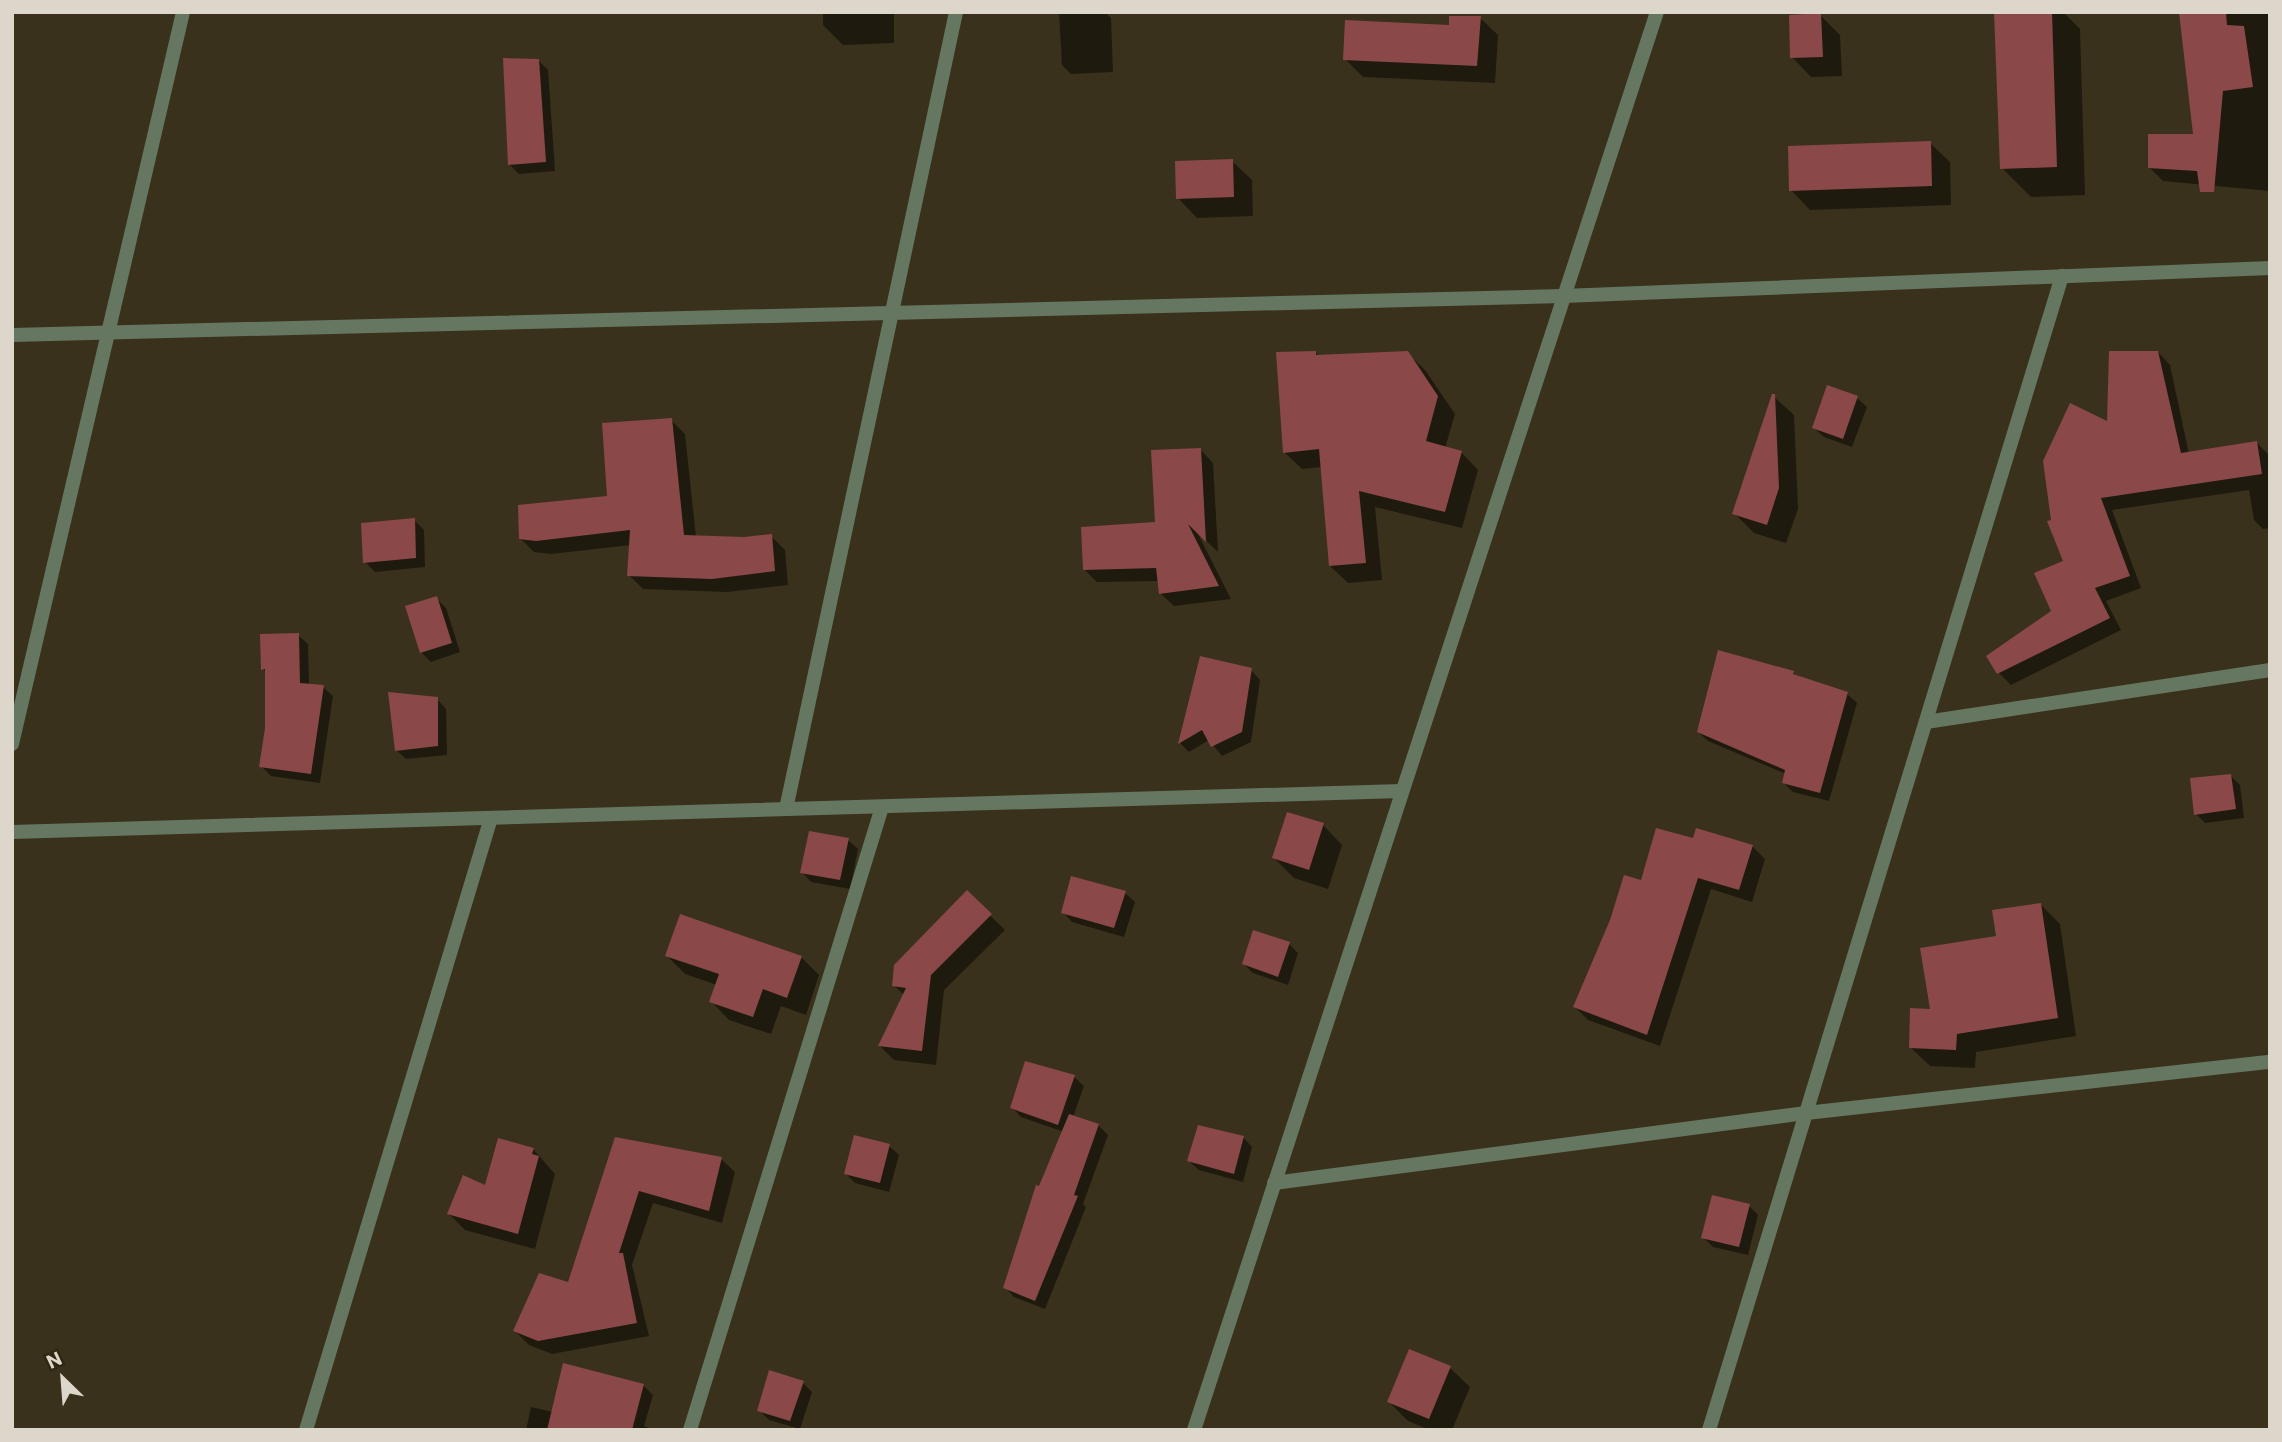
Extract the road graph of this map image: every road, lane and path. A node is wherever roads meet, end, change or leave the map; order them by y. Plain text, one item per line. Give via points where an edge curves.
1 (183, 12) edge
2 (956, 12) edge
3 (1657, 12) edge
4 (2270, 268) edge
5 (2062, 276) junction
6 (1563, 296) junction
7 (892, 315) junction
8 (108, 334) junction
9 (12, 335) edge
10 (2270, 670) edge
11 (1926, 722) junction
12 (12, 744) edge
13 (1401, 791) junction
14 (882, 807) junction
15 (786, 809) junction
16 (491, 818) junction
17 (12, 832) edge
18 (2270, 1062) edge
19 (1806, 1113) junction
20 (1274, 1182) junction
21 (306, 1430) edge
22 (690, 1430) edge
23 (1194, 1430) edge
24 (1709, 1430) edge

1 - 8 street
2 - 7 street
3 - 6 street
4 - 5 street
5 - 6 street
5 - 11 street
6 - 7 street
6 - 13 street
7 - 8 street
7 - 15 street
8 - 9 street
8 - 12 street
10 - 11 street
11 - 19 street
13 - 14 street
13 - 20 street
14 - 15 street
14 - 22 street
15 - 16 street
16 - 17 street
16 - 21 street
18 - 19 street
19 - 20 street
19 - 24 street
20 - 23 street

